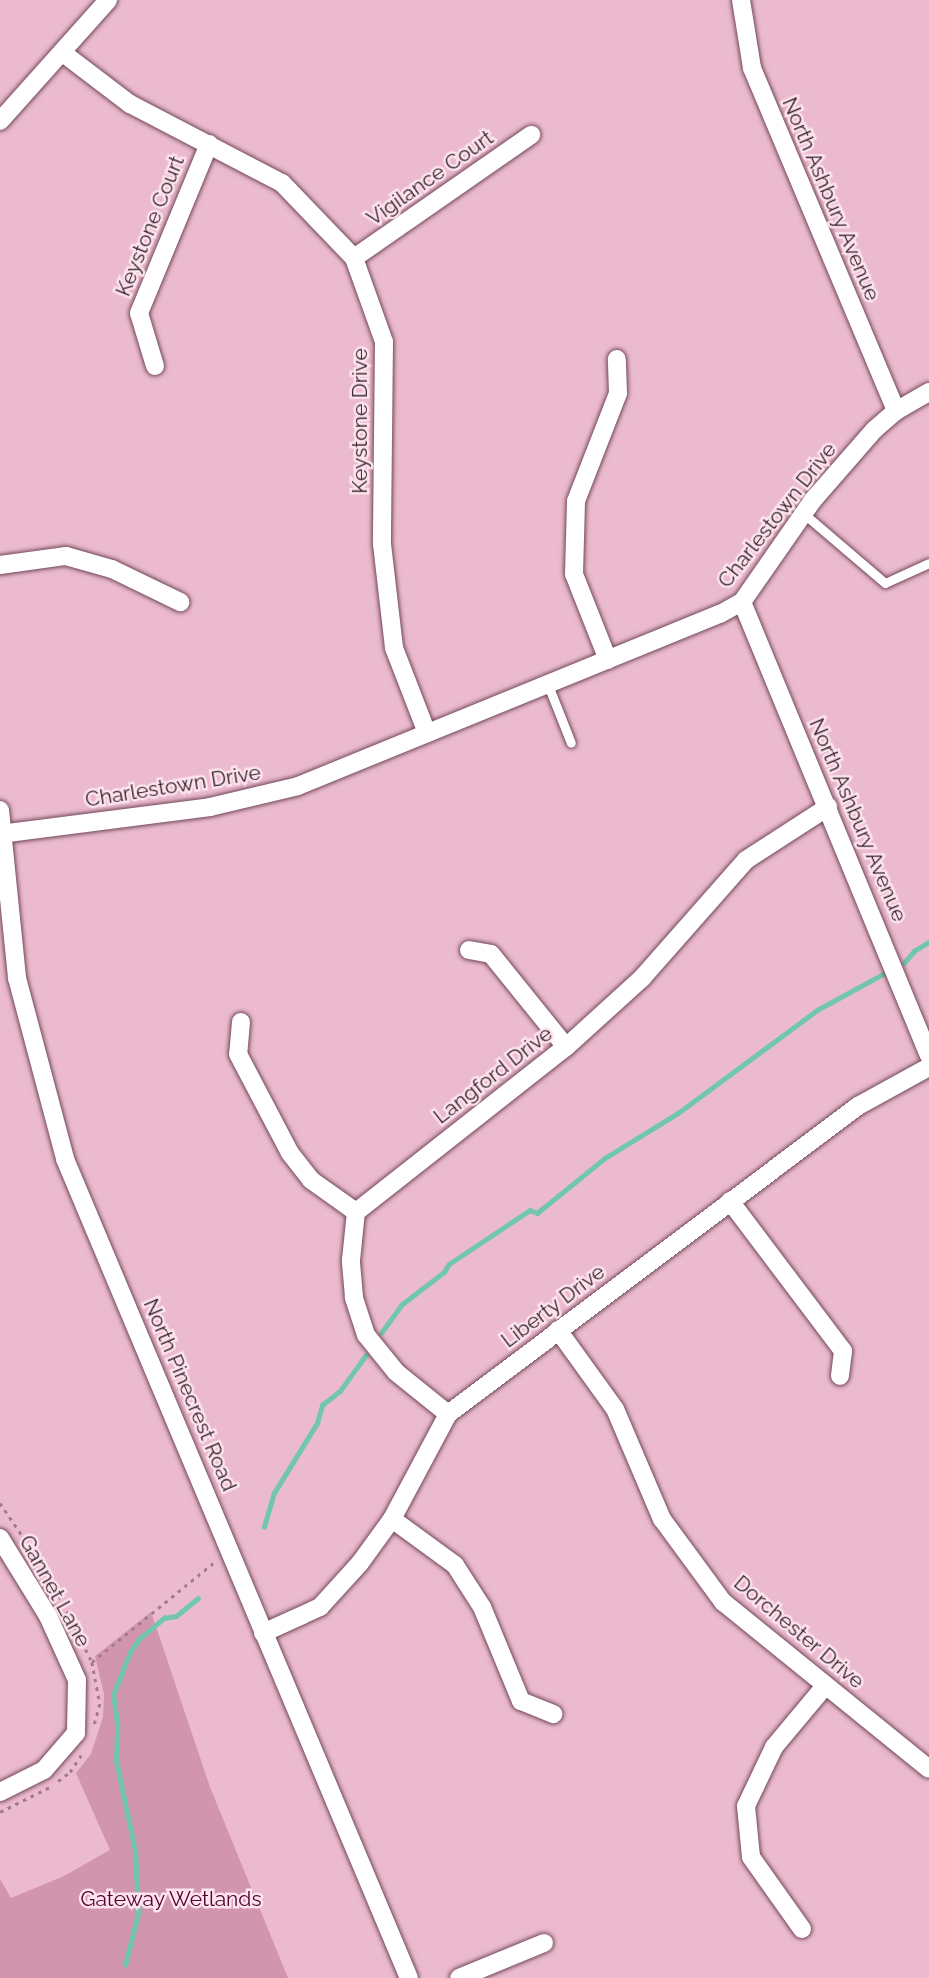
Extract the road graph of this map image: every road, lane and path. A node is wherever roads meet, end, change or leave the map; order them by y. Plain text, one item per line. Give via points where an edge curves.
1 (108, 0) edge
2 (741, 0) edge
3 (63, 53) junction
4 (0, 121) edge
5 (531, 135) dead end
6 (209, 144) junction
7 (354, 258) junction
8 (617, 359) dead end
9 (155, 366) dead end
10 (929, 392) edge
11 (896, 411) junction
12 (803, 513) junction
13 (929, 563) edge
14 (0, 565) edge
15 (180, 602) dead end
16 (742, 602) junction
17 (608, 660) junction
18 (548, 685) junction
19 (427, 733) junction
20 (571, 743) dead end
21 (828, 807) junction
22 (0, 810) edge
23 (2, 834) edge
24 (468, 950) dead end
25 (241, 1022) dead end
26 (565, 1047) junction
27 (929, 1055) edge
28 (929, 1068) edge
29 (730, 1201) junction
30 (356, 1212) junction
31 (558, 1330) junction
32 (840, 1376) dead end
33 (448, 1414) junction
34 (392, 1519) junction
35 (0, 1538) edge
36 (230, 1548) junction
37 (263, 1633) junction
38 (92, 1662) dead end
39 (825, 1686) junction
40 (553, 1714) dead end
41 (929, 1769) edge
42 (0, 1792) edge
43 (802, 1929) dead end
44 (544, 1943) dead end
45 (409, 1978) edge
46 (459, 1978) edge

1 - 3 street
2 - 11 street, North Ashbury Avenue via 751,68
3 - 4 street
3 - 6 street, Keystone Drive via 130,104
5 - 7 street, Vigilance Court
6 - 7 street, Keystone Drive via 282,183
6 - 9 street, Keystone Court via 139,313
7 - 19 street, Keystone Drive via 384,342 382,544 394,648
8 - 17 street via 618,393 576,501 574,574
10 - 11 street, Charlestown Drive
11 - 12 street, Charlestown Drive
12 - 13 lane via 885,583
12 - 16 street, Charlestown Drive
14 - 15 street via 66,556 112,569
16 - 17 street, Charlestown Drive
16 - 21 street, North Ashbury Avenue
17 - 18 street, Charlestown Drive
18 - 19 street, Charlestown Drive
18 - 20 lane
19 - 23 street, Charlestown Drive via 266,795 210,807
21 - 26 street, Langford Drive via 746,860 642,978
21 - 27 street, North Ashbury Avenue
22 - 23 street, North Pinecrest Road
23 - 36 street, North Pinecrest Road via 17,978 65,1159
24 - 26 street via 491,954
25 - 30 street via 238,1054 290,1153 311,1180
26 - 30 street, Langford Drive
28 - 29 street, Liberty Drive via 858,1106
29 - 31 street, Liberty Drive
29 - 32 street via 843,1351
30 - 33 street via 351,1260 354,1297 366,1335 397,1372
31 - 33 street, Liberty Drive
31 - 39 street, Dorchester Drive via 615,1409 662,1519 723,1602
33 - 34 street, Liberty Drive
34 - 37 street, Liberty Drive via 320,1607
34 - 40 street via 454,1565 482,1607 521,1701
35 - 42 street, Gannet Lane via 48,1616 77,1679 76,1733 44,1770
36 - 37 street, North Pinecrest Road
36 - 38 path
37 - 45 street, North Pinecrest Road
39 - 41 street, Dorchester Drive
39 - 43 street via 774,1747 746,1806 751,1857
44 - 46 street

